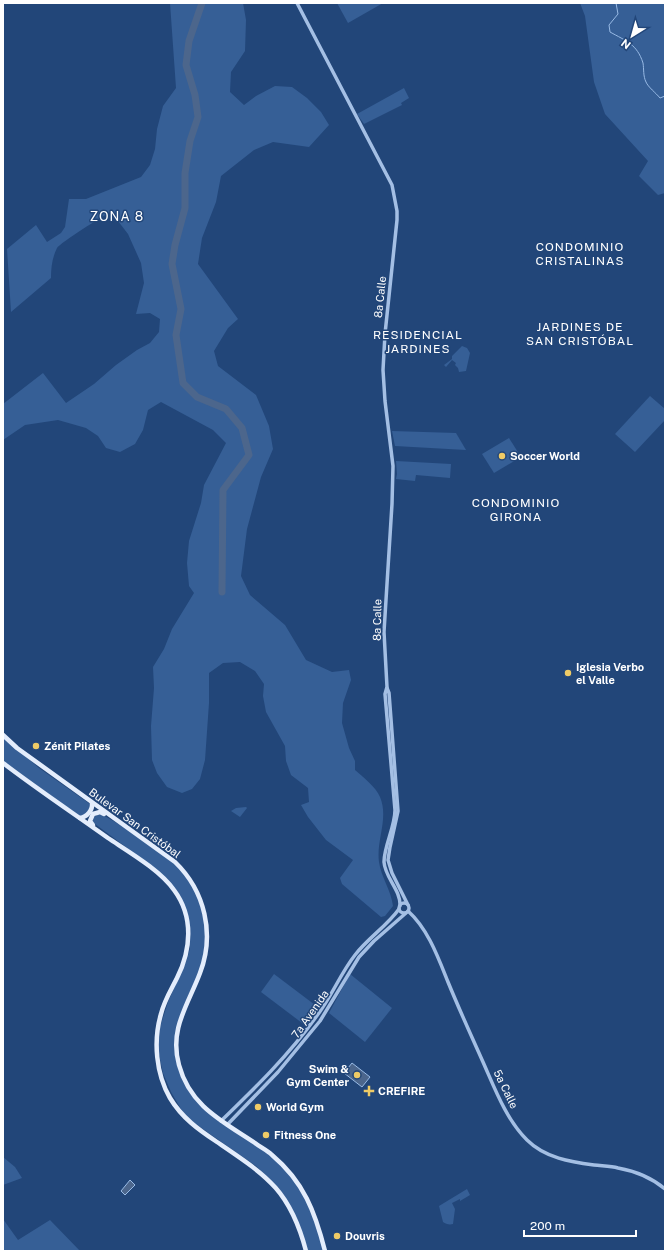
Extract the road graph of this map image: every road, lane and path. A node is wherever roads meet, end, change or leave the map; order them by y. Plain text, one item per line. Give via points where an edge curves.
1 (297, 3) edge
2 (3, 735) edge
3 (3, 763) edge
4 (92, 803) junction
5 (80, 818) junction
6 (126, 827) junction
7 (97, 830) junction
8 (388, 847) junction
9 (388, 854) junction
10 (386, 868) junction
11 (408, 905) junction
12 (400, 907) junction
13 (407, 912) junction
14 (251, 1092) junction
15 (256, 1096) junction
16 (221, 1121) junction
17 (227, 1125) junction
18 (665, 1188) edge
19 (306, 1251) edge
20 (325, 1251) edge

1 - 8 street, 8a Calle via 392,185 397,211 383,363 393,466 384,632 398,808
2 - 4 main road, Bulevar San Cristóbal
3 - 5 main road
4 - 5 main road via 92,809 87,816
4 - 6 main road, Bulevar San Cristóbal
5 - 7 main road
6 - 7 main road via 100,812 94,814 90,821
6 - 16 main road, Bulevar San Cristóbal via 180,866 195,887 203,905 207,926 205,955 176,1033 177,1054 182,1076 192,1095
7 - 19 main road via 156,871 174,890 186,916 189,940 187,950 161,1013 157,1039 161,1076 168,1095 180,1113 191,1123 274,1185 294,1215
8 - 9 street, 8a Calle
8 - 10 street, 8a Calle via 384,860
9 - 10 street, 8a Calle
9 - 11 street via 390,867
10 - 12 street, 8a Calle via 399,898
11 - 12 street via 404,903
11 - 13 street
12 - 13 street via 402,913
12 - 14 street, 7a Avenida via 361,946 317,1017
13 - 15 street, 7a Avenida via 359,957 320,1021
13 - 18 street, 5a Calle via 426,933 506,1113 528,1141 557,1158 618,1167 644,1176
14 - 15 street
14 - 16 street, 7a Avenida
15 - 17 street, 7a Avenida
16 - 17 main road, Bulevar San Cristóbal
17 - 20 main road, Bulevar San Cristóbal via 271,1154 295,1180 315,1214

